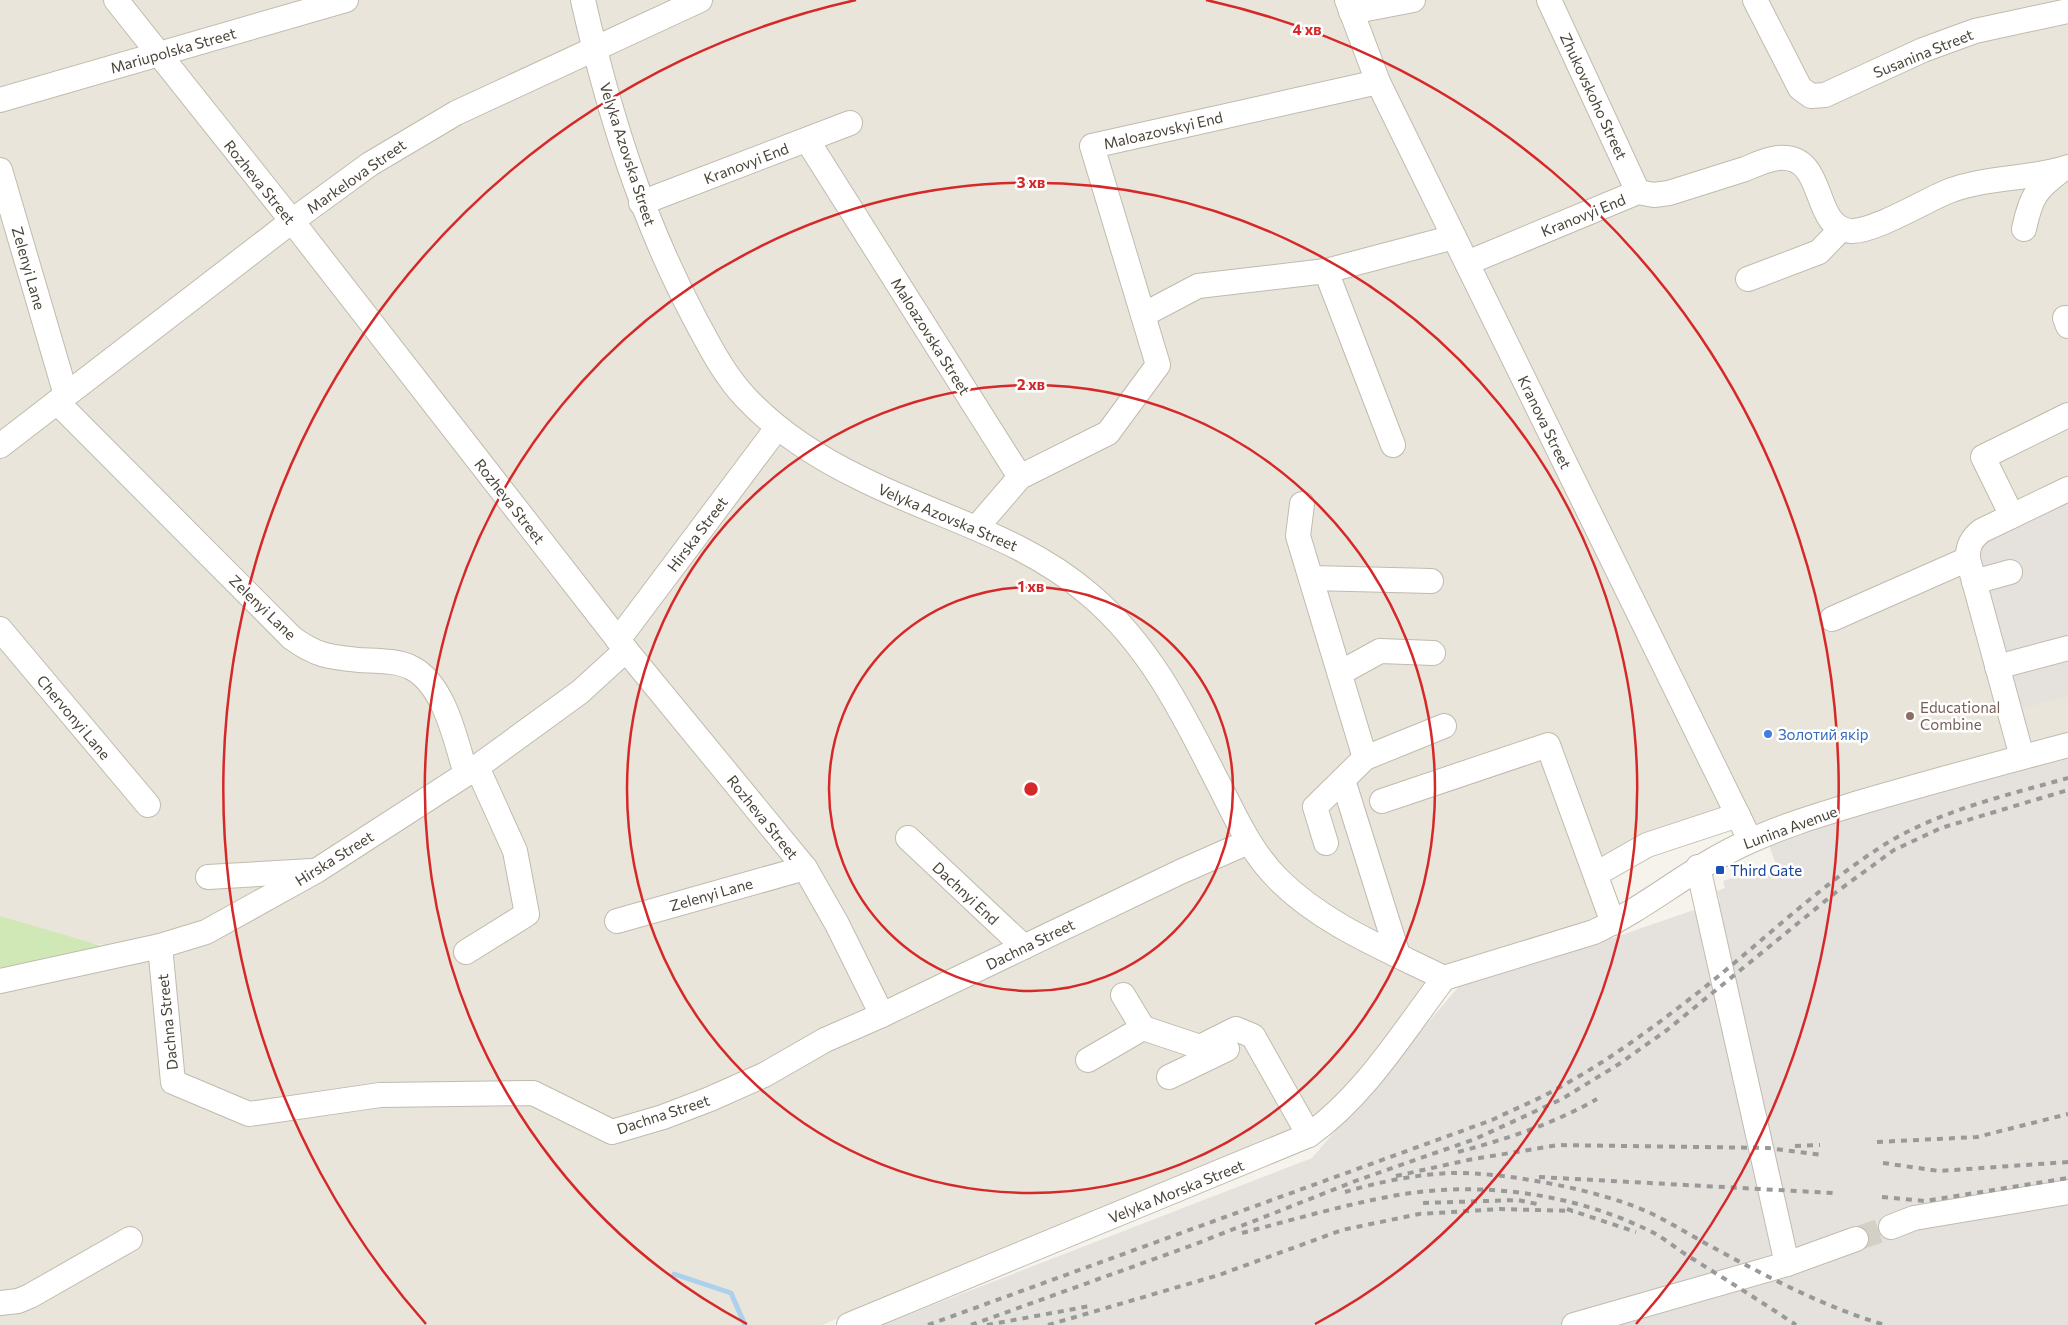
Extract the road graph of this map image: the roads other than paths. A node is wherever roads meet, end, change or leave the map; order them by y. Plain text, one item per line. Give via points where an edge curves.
1 (116, 0) edge
2 (346, 0) edge
3 (583, 0) edge
4 (700, 0) edge
5 (1413, 0) edge
6 (1550, 0) edge
7 (1755, 0) edge
8 (1349, 6) edge
9 (2068, 11) edge
10 (594, 48) junction
11 (158, 54) junction
12 (1378, 82) junction
13 (0, 100) edge
14 (850, 123) dead end
15 (807, 140) junction
16 (2066, 168) edge
17 (0, 170) edge
18 (1638, 192) junction
19 (641, 203) junction
20 (292, 221) junction
21 (1841, 229) junction
22 (2024, 229) dead end
23 (1454, 237) junction
24 (1467, 263) junction
25 (1326, 271) junction
26 (1748, 279) dead end
27 (1143, 315) junction
28 (62, 398) junction
29 (2068, 415) edge
30 (777, 428) junction
31 (1393, 445) dead end
32 (0, 446) edge
33 (1020, 478) junction
34 (2068, 489) edge
35 (1302, 504) dead end
36 (2012, 516) junction
37 (977, 527) junction
38 (1968, 559) junction
39 (2010, 572) dead end
40 (1311, 578) junction
41 (1431, 581) dead end
42 (1974, 582) junction
43 (1832, 619) dead end
44 (0, 628) edge
45 (622, 645) junction
46 (2068, 648) edge
47 (1434, 653) dead end
48 (1997, 667) junction
49 (1340, 673) junction
50 (1444, 726) dead end
51 (2068, 745) edge
52 (1365, 758) junction
53 (2022, 758) junction
54 (472, 771) junction
55 (1343, 780) junction
56 (1382, 801) dead end
57 (148, 804) dead end
58 (1738, 815) junction
59 (908, 838) dead end
60 (1750, 840) junction
61 (1248, 842) junction
62 (1326, 842) dead end
63 (1698, 867) junction
64 (805, 868) junction
65 (316, 871) junction
66 (1596, 874) junction
67 (208, 877) dead end
68 (617, 921) dead end
69 (1613, 923) junction
70 (160, 946) junction
71 (1024, 947) junction
72 (466, 952) dead end
73 (1398, 955) junction
74 (1444, 978) junction
75 (0, 981) edge
76 (1123, 994) dead end
77 (882, 1015) junction
78 (1143, 1028) junction
79 (1253, 1036) junction
80 (1088, 1060) dead end
81 (1169, 1077) dead end
82 (1310, 1135) junction
83 (2068, 1192) edge
84 (1891, 1226) tunnel mouth
85 (130, 1239) dead end
86 (1856, 1239) tunnel mouth
87 (1787, 1264) junction
88 (0, 1303) edge
89 (849, 1325) edge
90 (1574, 1325) edge

1 - 11 street, Rozheva Street
2 - 11 street, Mariupolska Street
3 - 10 street, Velyka Azovska Street
4 - 10 street, Markelova Street
5 - 8 street
6 - 18 street, Zhukovskoho Street
7 - 9 street, Susanina Street via 1800,88 1811,96 1825,96 1923,50 1975,31
8 - 12 street, Kranova Street
10 - 19 street, Velyka Azovska Street via 617,133
10 - 20 street, Markelova Street via 456,113 412,138 370,164
11 - 13 street, Mariupolska Street
11 - 20 street, Rozheva Street
12 - 23 street, Kranova Street
12 - 27 street, Maloazovskyi End via 1092,146
14 - 15 street, Kranovyi End
15 - 19 street, Kranovyi End
15 - 33 street, Maloazovska Street
16 - 21 street via 1976,183 1950,191 1870,227 1853,231
16 - 22 street via 2042,184 2030,204
17 - 28 street, Zelenyi Lane
18 - 21 street, Kranovyi End via 1669,193 1778,158 1798,161 1812,176 1830,221
18 - 24 street, Kranovyi End
19 - 30 street, Velyka Azovska Street via 676,283 716,358 744,397
20 - 28 street, Markelova Street
20 - 45 street, Rozheva Street
21 - 26 street via 1819,252
23 - 24 street, Kranova Street
23 - 25 street
24 - 58 street, Kranova Street
25 - 27 street via 1198,286
25 - 31 street
27 - 33 street, Maloazovskyi End via 1158,365 1108,433
28 - 32 street, Markelova Street
28 - 54 street, Zelenyi Lane via 292,638 310,651 331,658 393,663 411,667 425,677 446,709
29 - 36 street via 1983,456
30 - 37 street, Velyka Azovska Street via 820,458 871,484
30 - 45 street, Hirska Street
33 - 37 street
34 - 36 street
35 - 40 street via 1298,536
36 - 38 street via 1974,536
37 - 61 street, Velyka Azovska Street via 1032,554 1090,594 1141,646 1182,710
38 - 42 street
38 - 43 street
39 - 42 street
40 - 41 street
40 - 49 street
42 - 48 street
44 - 57 street, Chervonyi Lane
45 - 54 street, Hirska Street via 580,692
45 - 64 street, Rozheva Street
46 - 48 street
47 - 49 street via 1380,652
48 - 53 street
49 - 52 street
50 - 52 street
51 - 53 street, Lunina Avenue
52 - 55 street
53 - 60 street, Lunina Avenue via 1898,791
54 - 65 street, Hirska Street
54 - 72 street, Zelenyi Lane via 515,850 528,914
55 - 62 street via 1314,807
55 - 73 street
56 - 66 street via 1548,744
58 - 60 street, Kranova Street
58 - 66 street via 1647,846
59 - 71 street, Dachnyi End
60 - 63 street, Lunina Avenue
61 - 71 street, Dachna Street
61 - 73 street, Velyka Azovska Street via 1278,880 1316,910
63 - 69 street, Lunina Avenue
63 - 87 street
64 - 68 street, Zelenyi Lane
64 - 77 street, Rozheva Street
65 - 67 street
65 - 70 street, Hirska Street via 206,932
66 - 69 street
69 - 74 street, Lunina Avenue via 1573,940
70 - 75 street, Hirska Street
70 - 77 street, Dachna Street via 173,1082 249,1114 380,1095 533,1093 612,1132 710,1099 764,1075 825,1040
71 - 77 street, Dachna Street
73 - 74 street, Velyka Azovska Street
74 - 82 street, Velyka Morska Street via 1352,1099
76 - 78 street
78 - 79 street via 1200,1047 1236,1030
78 - 80 street
79 - 81 street
79 - 82 street
82 - 89 street, Velyka Morska Street
83 - 84 street via 1914,1218
85 - 88 street via 30,1296
86 - 87 street
87 - 90 street

